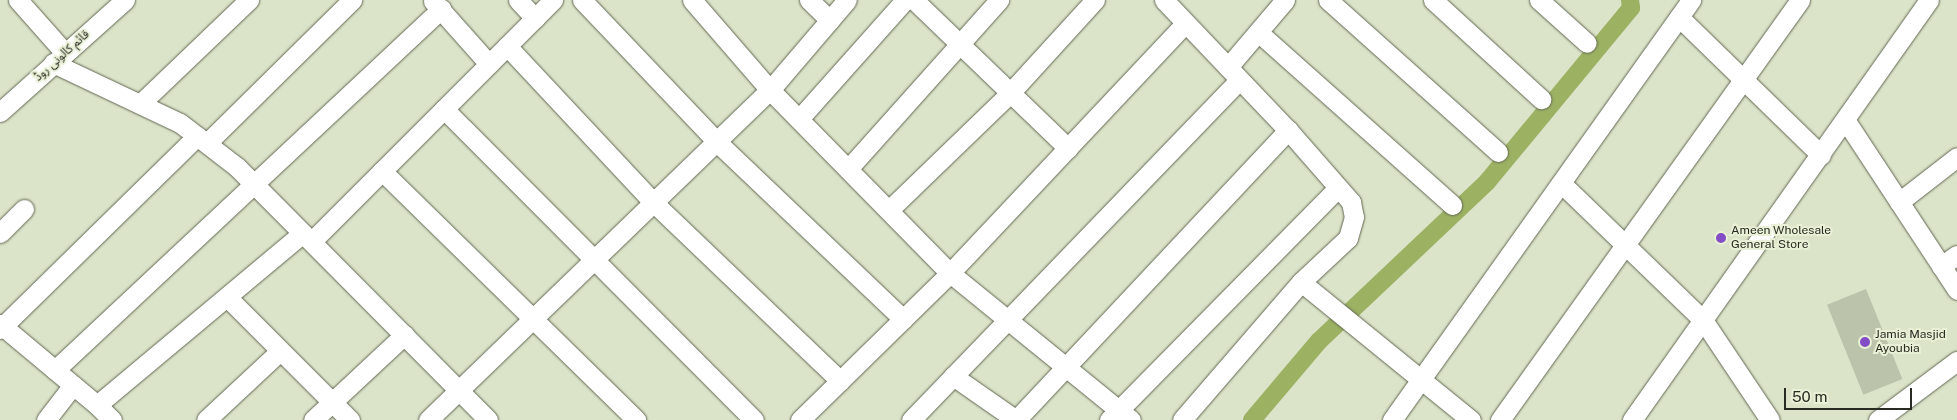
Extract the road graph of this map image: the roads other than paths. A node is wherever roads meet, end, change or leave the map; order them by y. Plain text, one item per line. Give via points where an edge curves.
1 (18, 0) edge
2 (125, 0) edge
3 (249, 0) edge
4 (352, 0) edge
5 (518, 0) edge
6 (553, 0) edge
7 (582, 0) edge
8 (692, 0) edge
9 (809, 0) edge
10 (847, 0) edge
11 (905, 0) edge
12 (914, 0) edge
13 (1000, 0) edge
14 (1095, 0) edge
15 (1164, 0) edge
16 (1284, 0) edge
17 (1328, 0) edge
18 (1433, 0) edge
19 (1539, 0) edge
20 (1692, 0) edge
21 (1800, 0) edge
22 (1929, 0) edge
23 (437, 5) edge
24 (1679, 17) junction
25 (535, 18) junction
26 (830, 20) junction
27 (1186, 24) junction
28 (1258, 32) junction
29 (1586, 43) dead end
30 (960, 44) junction
31 (507, 46) junction
32 (59, 58) junction
33 (489, 64) junction
34 (1233, 74) junction
35 (1744, 79) junction
36 (770, 90) junction
37 (1010, 93) junction
38 (1541, 99) dead end
39 (140, 104) junction
40 (444, 109) junction
41 (0, 112) edge
42 (799, 119) junction
43 (1846, 121) junction
44 (1288, 130) junction
45 (202, 140) junction
46 (717, 142) junction
47 (1068, 148) junction
48 (1498, 152) dead end
49 (1821, 155) junction
50 (1957, 157) edge
51 (848, 169) junction
52 (382, 171) junction
53 (1561, 183) junction
54 (256, 185) junction
55 (1338, 188) junction
56 (654, 202) junction
57 (1899, 202) junction
58 (1452, 206) dead end
59 (24, 209) dead end
60 (890, 209) junction
61 (0, 233) edge
62 (308, 237) junction
63 (1626, 244) junction
64 (1957, 255) edge
65 (592, 261) junction
66 (1941, 266) junction
67 (950, 273) junction
68 (1301, 282) junction
69 (1957, 290) edge
70 (227, 296) junction
71 (903, 319) junction
72 (1008, 319) junction
73 (531, 320) junction
74 (1703, 320) junction
75 (1, 326) edge
76 (404, 335) junction
77 (280, 351) junction
78 (1957, 361) edge
79 (1067, 366) junction
80 (55, 370) junction
81 (953, 376) junction
82 (1420, 380) junction
83 (840, 381) junction
84 (73, 385) junction
85 (458, 390) junction
86 (332, 402) junction
87 (96, 405) junction
88 (1760, 415) edge
89 (1120, 416) edge
90 (809, 417) edge
91 (913, 419) edge
92 (46, 420) edge
93 (112, 420) edge
94 (206, 420) edge
95 (313, 420) edge
96 (350, 420) edge
97 (428, 420) edge
98 (488, 420) edge
99 (636, 420) edge
100 (754, 420) edge
101 (1016, 420) edge
102 (1182, 420) edge
103 (1392, 420) edge
104 (1471, 420) edge
105 (1500, 420) edge
106 (1632, 420) edge
107 (1878, 420) edge

1 - 32 street
2 - 32 street, قائم کالونی روڈ
3 - 39 street
4 - 45 street
5 - 25 street
6 - 25 street
7 - 46 street
8 - 36 street
9 - 26 street
10 - 26 street
11 - 42 street
12 - 30 street
13 - 30 street
14 - 37 street
15 - 27 street
16 - 28 street
17 - 48 street
18 - 38 street
19 - 29 street
20 - 24 street
21 - 35 street
22 - 43 street
23 - 33 street
23 - 54 street
24 - 35 street
24 - 53 street
25 - 31 street
26 - 36 street
27 - 34 street
27 - 47 street
28 - 34 street
28 - 58 street
30 - 37 street
30 - 51 street
31 - 33 street
31 - 56 street
32 - 39 street
32 - 41 street, قائم کالونی روڈ
33 - 40 street
34 - 44 street
34 - 72 street
35 - 49 street
35 - 63 street
36 - 42 street
36 - 46 street
37 - 47 street
37 - 60 street
39 - 45 street
40 - 52 street
40 - 65 street
42 - 51 street
43 - 49 street
43 - 57 street
44 - 55 street
44 - 79 street
45 - 54 street
45 - 75 street
46 - 56 street
46 - 71 street
47 - 67 street
49 - 74 street
50 - 57 street
51 - 60 street
52 - 62 street
52 - 73 street
53 - 63 street
53 - 82 street
54 - 62 street
54 - 80 street
55 - 68 street via 1351,202 1354,217 1348,238
55 - 89 street
56 - 65 street
56 - 83 street
57 - 66 street
59 - 61 street
60 - 67 street
62 - 70 street
62 - 76 street
63 - 74 street
63 - 105 street
64 - 66 street
65 - 73 street
65 - 100 street
66 - 69 street
67 - 71 street
67 - 72 street
68 - 82 street
68 - 102 street
70 - 77 street
70 - 87 street
71 - 83 street
72 - 79 street
72 - 81 street
73 - 85 street
73 - 99 street
74 - 88 street
74 - 106 street
75 - 80 street
76 - 85 street
76 - 86 street
77 - 86 street
77 - 94 street
78 - 107 street
79 - 89 street
79 - 101 street
80 - 84 street
81 - 91 street
81 - 101 street
82 - 103 street
82 - 104 street
83 - 90 street
84 - 87 street
84 - 92 street
85 - 97 street
85 - 98 street
86 - 95 street
86 - 96 street
87 - 93 street

